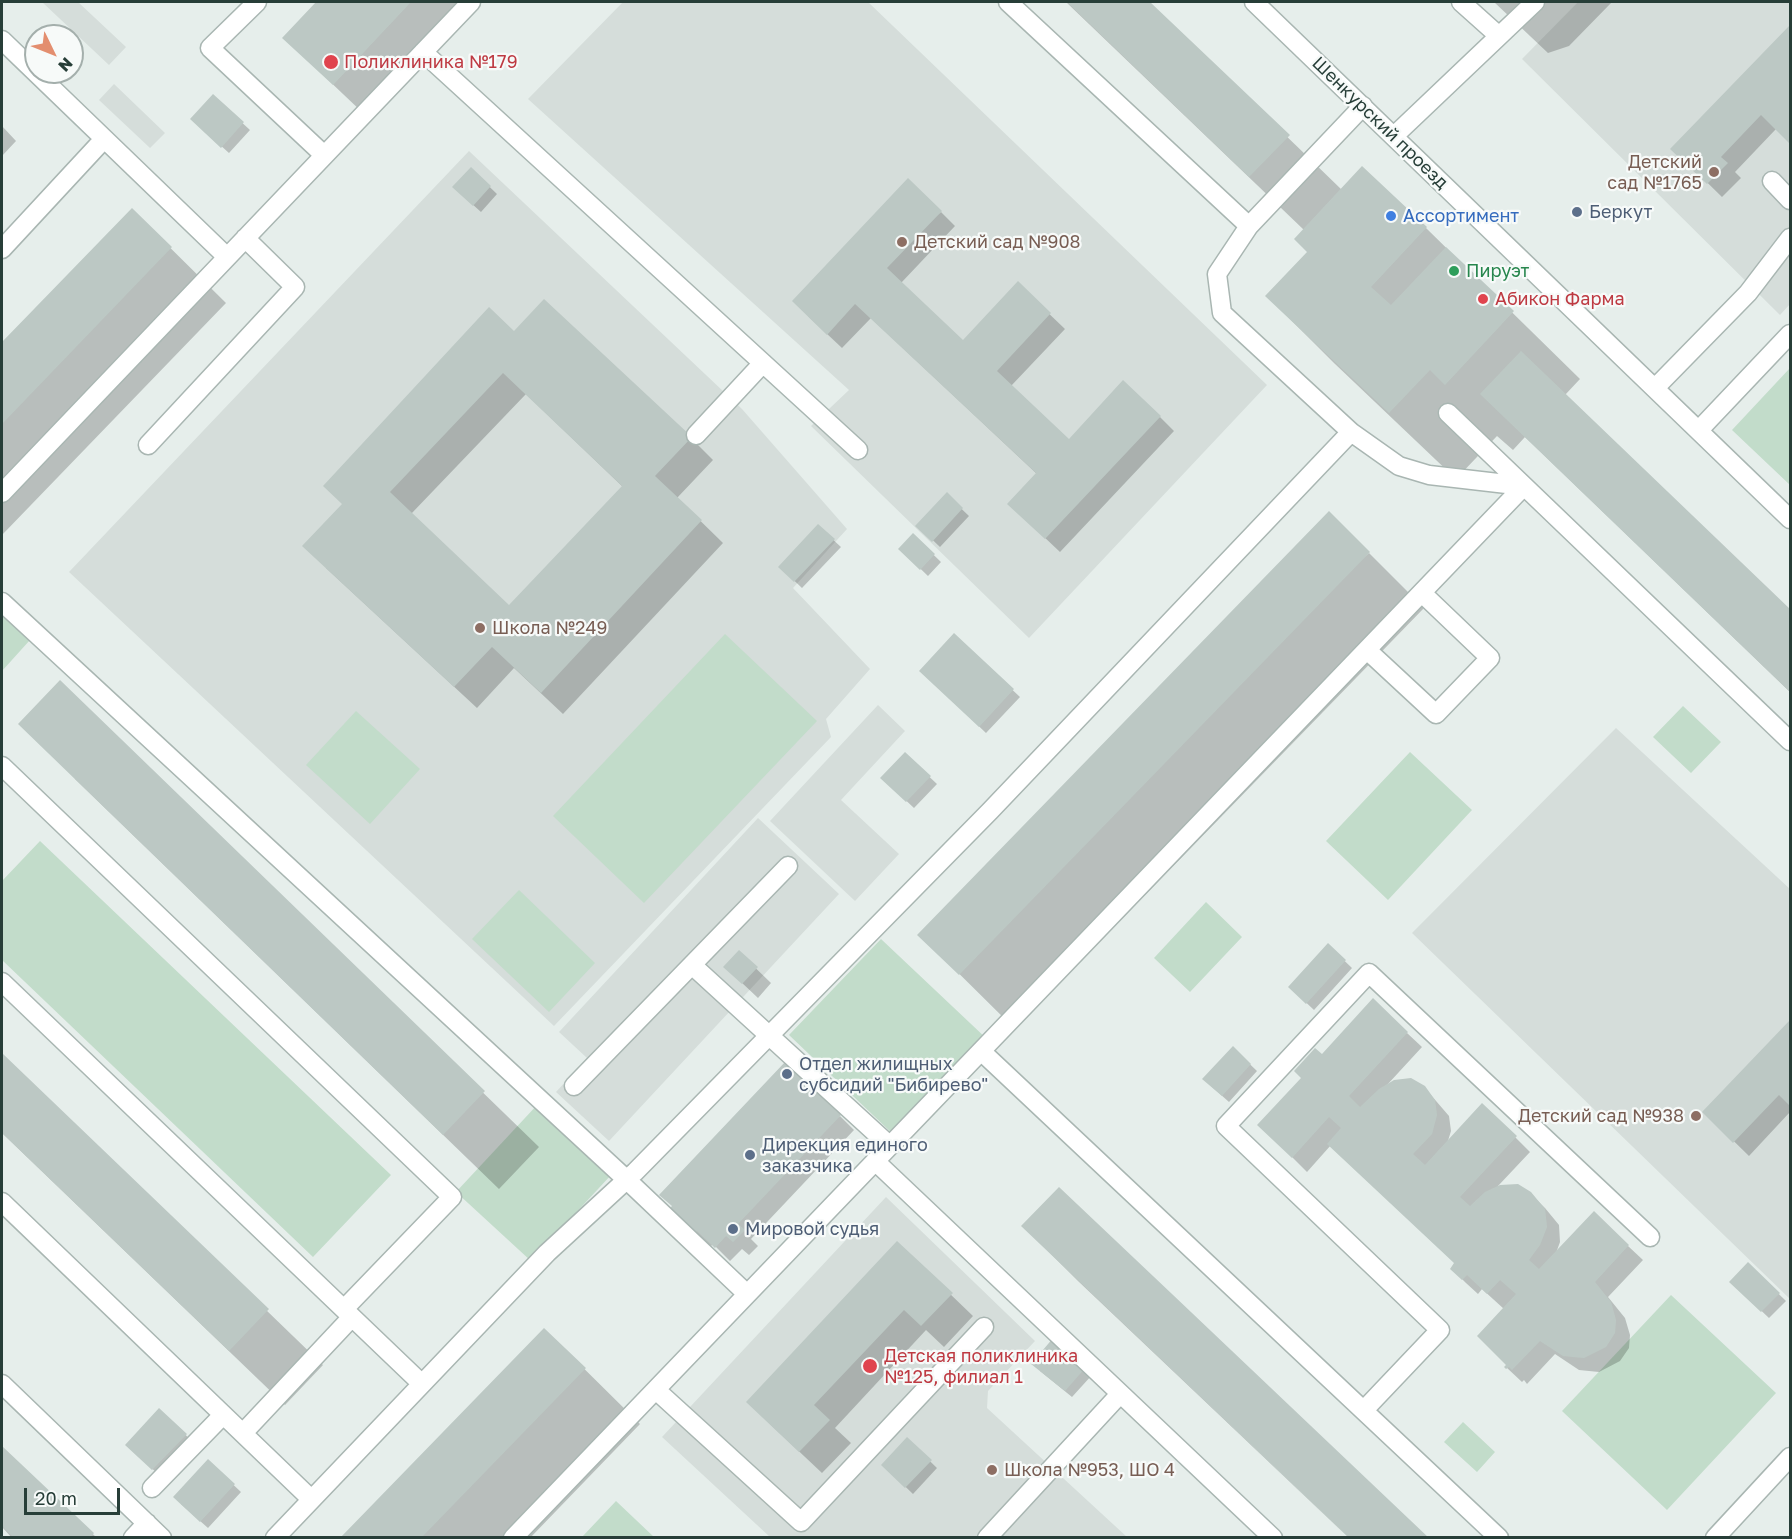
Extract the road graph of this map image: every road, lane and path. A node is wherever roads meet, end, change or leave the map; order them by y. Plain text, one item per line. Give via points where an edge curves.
1 (257, 2) edge
2 (471, 2) edge
3 (1008, 2) edge
4 (1254, 2) edge
5 (1461, 2) edge
6 (1535, 2) edge
7 (1499, 36) junction
8 (2, 40) edge
9 (423, 52) junction
10 (1363, 106) junction
11 (1394, 136) junction
12 (105, 139) junction
13 (324, 155) junction
14 (1772, 181) dead end
15 (1791, 200) edge
16 (1249, 226) junction
17 (245, 238) junction
18 (1791, 238) edge
19 (2, 249) edge
20 (227, 257) junction
21 (1791, 334) edge
22 (763, 363) junction
23 (1655, 388) junction
24 (1448, 413) dead end
25 (1699, 430) junction
26 (1351, 432) junction
27 (696, 435) dead end
28 (148, 446) dead end
29 (858, 450) dead end
30 (1524, 486) junction
31 (2, 493) edge
32 (1791, 519) edge
33 (1422, 592) junction
34 (2, 602) edge
35 (1367, 650) junction
36 (1791, 741) edge
37 (2, 765) edge
38 (788, 866) dead end
39 (692, 965) junction
40 (2, 981) edge
41 (768, 1035) junction
42 (981, 1051) junction
43 (574, 1086) dead end
44 (890, 1146) junction
45 (875, 1161) junction
46 (627, 1180) junction
47 (2, 1202) edge
48 (1650, 1237) dead end
49 (747, 1294) junction
50 (348, 1313) junction
51 (984, 1327) dead end
52 (2, 1384) edge
53 (422, 1384) junction
54 (656, 1390) junction
55 (1120, 1394) junction
56 (1364, 1410) junction
57 (223, 1415) junction
58 (243, 1433) junction
59 (1791, 1457) edge
60 (152, 1488) dead end
61 (311, 1499) junction
62 (147, 1523) junction
63 (992, 1536) edge
64 (133, 1538) edge
65 (162, 1538) edge
66 (274, 1538) edge
67 (513, 1538) edge
68 (1273, 1538) edge
69 (1499, 1538) edge
70 (1715, 1538) edge

1 - 13 street via 210,48
2 - 9 street
3 - 16 street
4 - 10 street, Шенкурский проезд
5 - 7 street
6 - 7 street
7 - 11 street
8 - 12 street
9 - 13 street
9 - 22 street
10 - 11 street, Шенкурский проезд
10 - 16 street
11 - 23 street, Шенкурский проезд
12 - 19 street
12 - 20 street
13 - 17 street
14 - 15 street
16 - 26 street via 1217,274 1222,313
17 - 20 street
17 - 28 street via 295,287
18 - 23 street via 1748,293
20 - 31 street
21 - 25 street
22 - 27 street
22 - 29 street
23 - 25 street, Шенкурский проезд
24 - 30 street
25 - 32 street, Шенкурский проезд
26 - 30 street via 1399,466 1429,475
26 - 41 street via 990,811
30 - 33 street
30 - 36 street
33 - 35 street
33 - 35 street via 1490,658 1436,714
34 - 46 street
35 - 42 street
37 - 50 street via 452,1197
38 - 39 street
39 - 41 street
39 - 43 street
40 - 50 street
41 - 44 street
41 - 46 street
42 - 44 street
42 - 56 street
44 - 45 street
45 - 49 street
45 - 55 street
46 - 49 street
46 - 53 street via 547,1253
47 - 57 street
48 - 56 street via 1369,973 1226,1126 1440,1330
49 - 54 street
50 - 53 street
50 - 58 street
51 - 54 street via 801,1522
52 - 62 street
53 - 61 street
54 - 67 street
55 - 63 street
55 - 68 street
56 - 69 street
57 - 58 street
57 - 60 street
58 - 61 street
59 - 70 street
61 - 66 street
62 - 64 street
62 - 65 street

